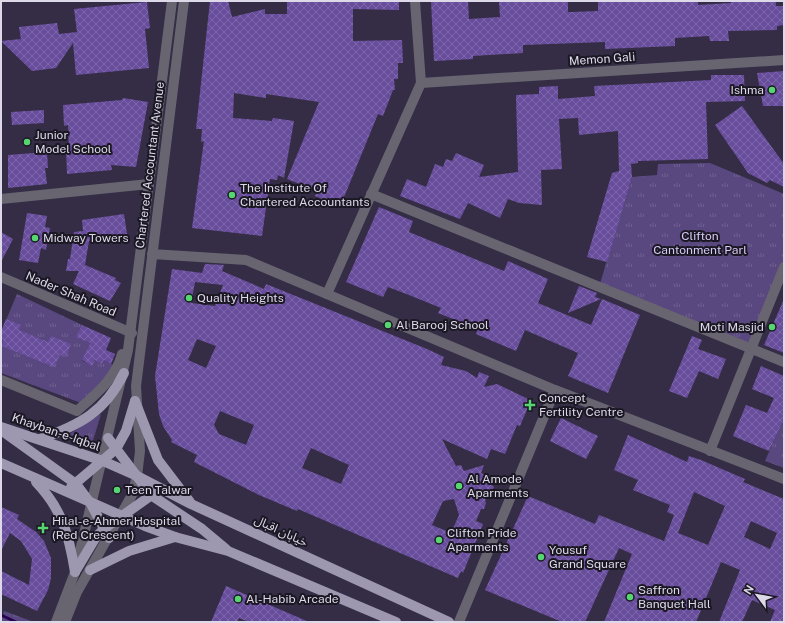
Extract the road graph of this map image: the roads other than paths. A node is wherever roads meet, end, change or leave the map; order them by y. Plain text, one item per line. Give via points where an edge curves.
1 (172, 1) edge
2 (184, 1) edge
3 (415, 1) edge
4 (784, 60) edge
5 (421, 83) junction
6 (149, 184) junction
7 (371, 194) junction
8 (1, 199) edge
9 (152, 254) junction
10 (784, 267) edge
11 (1, 277) edge
12 (327, 294) junction
13 (133, 332) junction
14 (751, 348) junction
15 (784, 362) edge
16 (124, 373) junction
17 (1, 380) edge
18 (556, 390) junction
19 (135, 401) junction
20 (77, 411) junction
21 (91, 416) junction
22 (1, 428) edge
23 (108, 438) junction
24 (40, 439) junction
25 (116, 449) junction
26 (710, 451) junction
27 (103, 461) junction
28 (1, 463) edge
29 (137, 476) junction
30 (32, 478) junction
31 (784, 479) edge
32 (76, 484) junction
33 (161, 489) junction
34 (65, 492) junction
35 (151, 495) junction
36 (91, 504) junction
37 (191, 504) junction
38 (121, 516) junction
39 (105, 528) junction
40 (175, 537) junction
41 (109, 538) junction
42 (228, 551) junction
43 (90, 570) junction
44 (74, 572) junction
45 (56, 622) edge
46 (65, 622) edge
47 (396, 622) edge
48 (449, 622) edge
49 (459, 622) edge

1 - 6 street, Chartered Accountant Avenue
2 - 9 street, Chartered Accountant Avenue
3 - 5 street
4 - 5 street, Memon Gali
5 - 7 street
6 - 8 street
6 - 13 street, Chartered Accountant Avenue
7 - 12 street
7 - 14 street
9 - 12 street via 246,260
9 - 13 street, Chartered Accountant Avenue
10 - 14 street
11 - 13 street, Nader Shah Road
12 - 18 street
13 - 16 street
13 - 19 street
13 - 20 street via 109,380
14 - 15 street
14 - 26 street
16 - 21 main road via 109,399
16 - 23 street
17 - 20 street
18 - 26 street
18 - 49 street
19 - 25 main road via 126,430
19 - 29 street via 140,451
19 - 37 main road via 158,460
20 - 21 street
21 - 24 main road via 81,423
22 - 24 main road, Khayban-e-Iqbal
22 - 32 main road
23 - 25 main road
23 - 27 street
24 - 27 main road, Khayban-e-Iqbal
25 - 27 main road
25 - 29 main road
26 - 31 street
27 - 29 main road, خیابان اقبال
27 - 32 main road
27 - 36 street
28 - 30 main road
29 - 33 main road, خیابان اقبال
29 - 35 main road
29 - 38 street via 132,495
30 - 34 main road
30 - 44 main road via 54,502 60,515 68,534
32 - 34 main road
32 - 36 main road
33 - 35 main road
33 - 37 main road, خیابان اقبال
34 - 36 main road
35 - 38 main road
35 - 42 main road via 202,529
36 - 38 main road
36 - 39 main road
36 - 44 street
37 - 48 main road, خیابان اقبال
38 - 39 main road
38 - 40 main road
38 - 41 street
39 - 41 main road
39 - 44 main road via 96,537
40 - 42 main road
40 - 43 main road via 129,551
41 - 43 street
42 - 47 main road
43 - 46 street via 77,592
44 - 45 street

